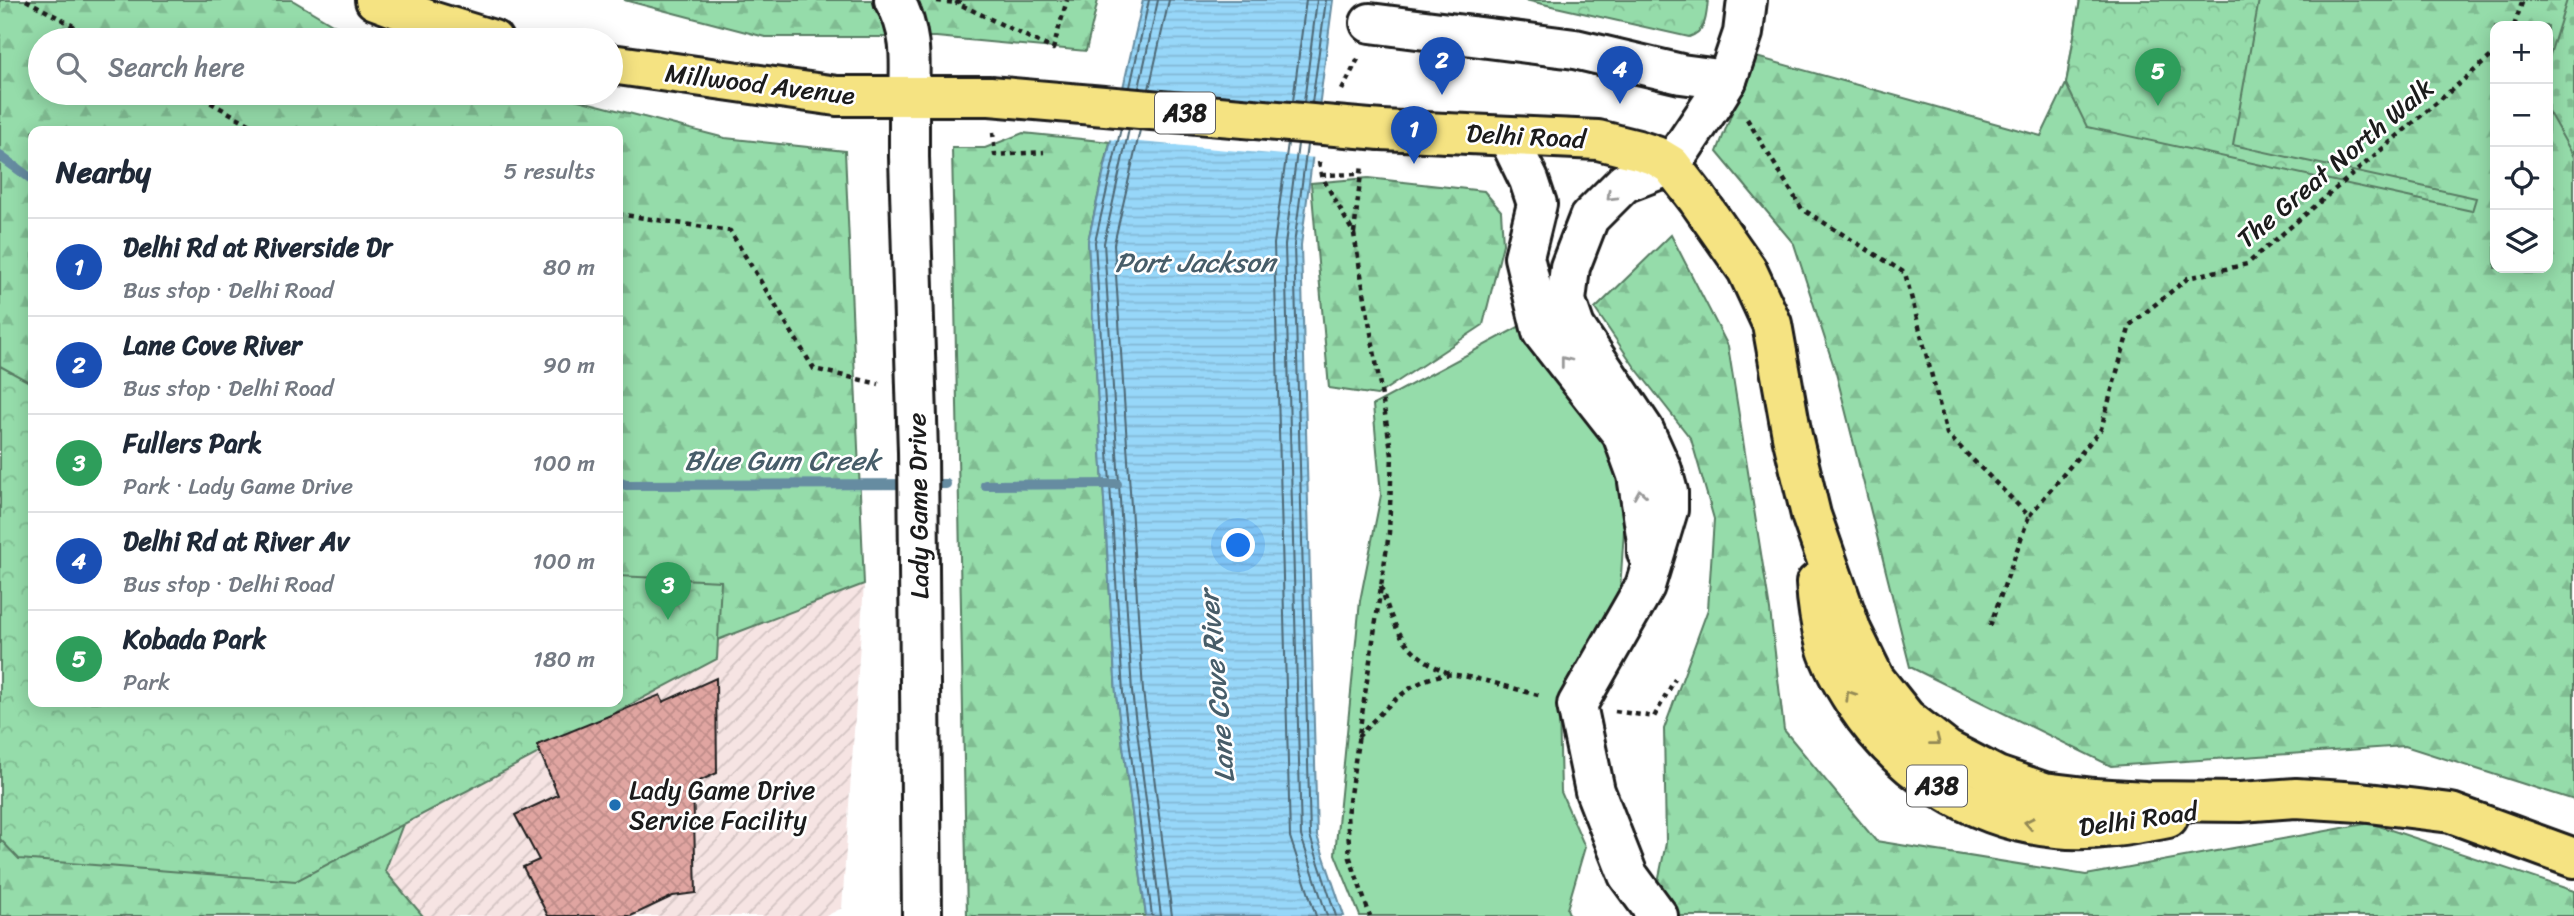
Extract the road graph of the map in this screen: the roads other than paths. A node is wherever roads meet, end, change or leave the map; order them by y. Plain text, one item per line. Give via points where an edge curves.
1 (375, 0) edge
2 (894, 0) edge
3 (1747, 0) edge
4 (454, 28) edge
5 (1365, 40) road end
6 (623, 66) edge
7 (1721, 91) junction
8 (909, 97) junction
9 (1508, 137) junction
10 (1671, 165) junction
11 (1645, 586) junction
12 (2574, 858) edge
13 (922, 916) edge
14 (1658, 916) edge

1 - 4 main road
2 - 8 street, Lady Game Drive via 910,47
3 - 7 street via 1743,33
5 - 7 street via 1575,49 1681,74
6 - 8 main road, Millwood Avenue / A38 via 837,96
7 - 10 street
8 - 9 main road, Delhi Road / A38, bridge via 991,112
8 - 13 street, Lady Game Drive
9 - 10 main road, Delhi Road / A38 via 1598,140 1656,156
11 -> 9 street via 1647,542 1637,475 1622,434 1542,332 1524,257 1536,204
10 -> 11 street via 1625,183 1589,218 1570,267 1566,301 1575,327 1644,430 1662,470 1668,510
10 - 12 main road, Delhi Road / A38 via 1748,270 1772,324 1811,515 1852,632 1875,679 1906,718 1947,750 1997,776 2044,792 2094,799 2241,802 2296,798 2451,813
11 - 14 street via 1577,705 1595,791 1628,875

